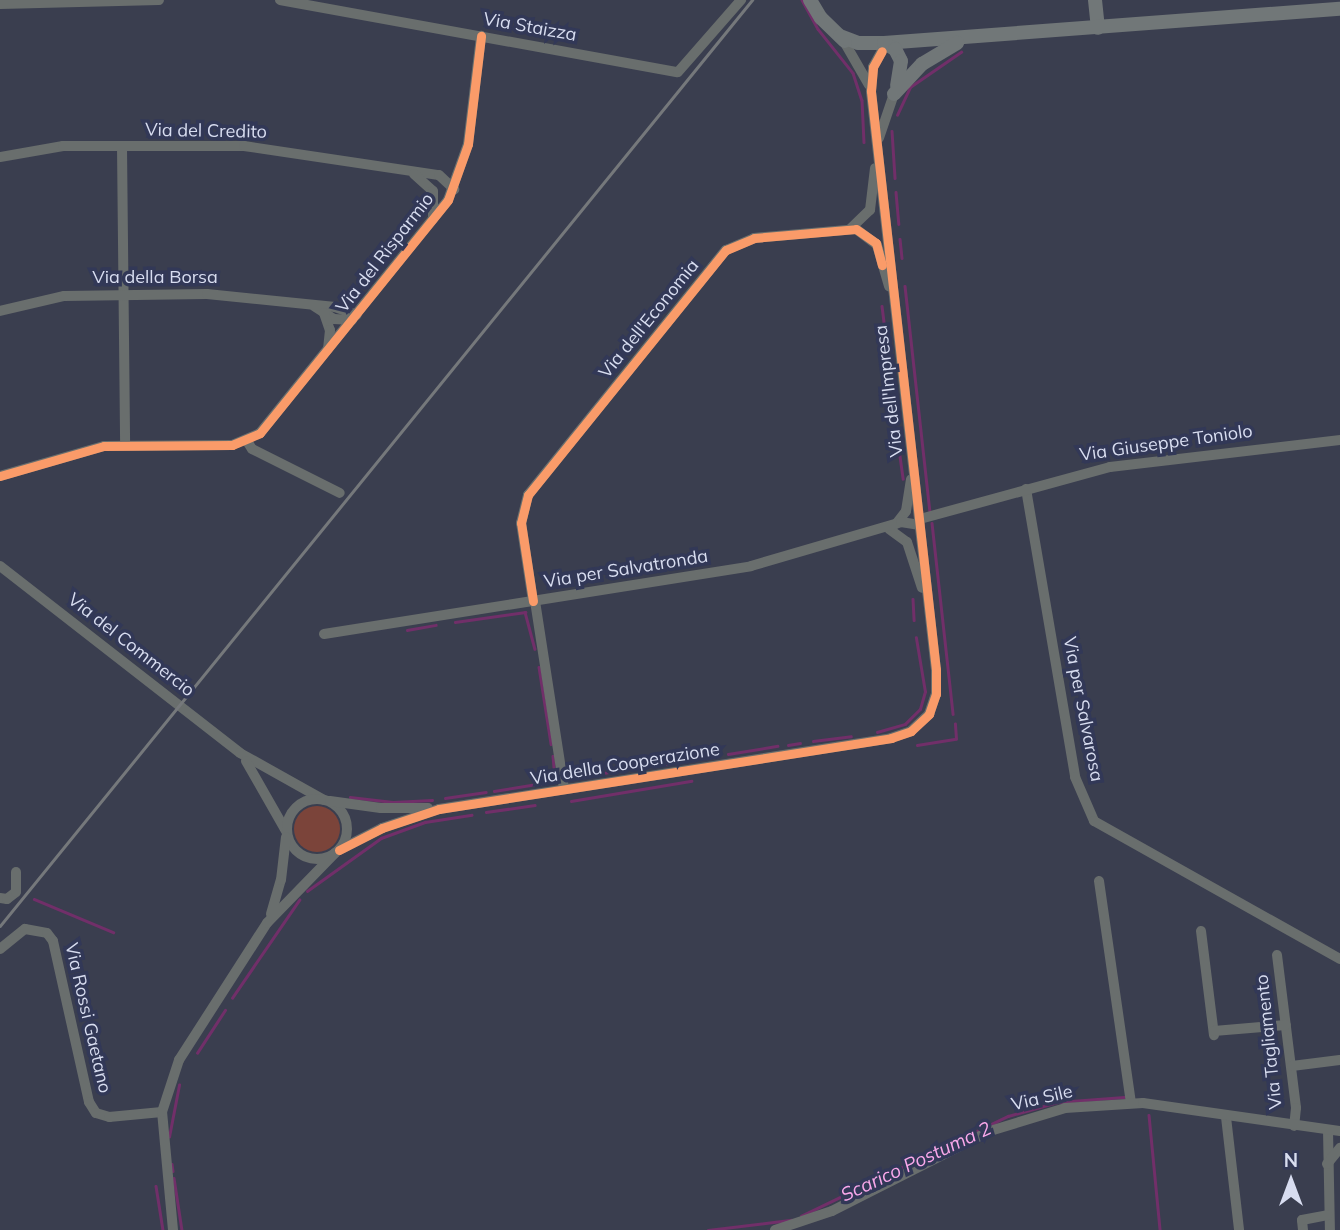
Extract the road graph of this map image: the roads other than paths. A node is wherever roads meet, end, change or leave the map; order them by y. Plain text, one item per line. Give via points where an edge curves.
1 (159, 0) edge
2 (280, 0) edge
3 (741, 0) edge
4 (810, 0) edge
5 (1095, 0) edge
6 (0, 4) edge
7 (1340, 9) edge
8 (1098, 28) junction
9 (481, 36) junction
10 (841, 37) junction
11 (958, 40) junction
12 (888, 48) junction
13 (871, 91) junction
14 (894, 94) junction
15 (879, 145) junction
16 (122, 147) junction
17 (465, 156) junction
18 (0, 157) edge
19 (411, 173) junction
20 (435, 175) junction
21 (430, 187) junction
22 (454, 189) junction
23 (432, 222) junction
24 (850, 229) junction
25 (123, 295) junction
26 (894, 299) junction
27 (311, 305) junction
28 (0, 311) edge
29 (323, 312) junction
30 (355, 318) junction
31 (326, 354) junction
32 (265, 428) junction
33 (247, 440) junction
34 (1340, 440) edge
35 (125, 444) junction
36 (274, 458) junction
37 (914, 466) junction
38 (0, 476) edge
39 (1026, 489) junction
40 (340, 493) dead end
41 (920, 522) junction
42 (893, 528) junction
43 (0, 566) edge
44 (534, 601) junction
45 (929, 607) junction
46 (324, 634) dead end
47 (919, 725) joint
48 (240, 753) junction
49 (564, 789) junction
50 (325, 800) junction
51 (445, 808) junction
52 (286, 832) junction
53 (337, 851) junction
54 (16, 872) dead end
55 (1099, 881) dead end
56 (0, 898) edge
57 (267, 923) junction
58 (1200, 931) dead end
59 (0, 949) edge
60 (1277, 955) dead end
61 (1340, 959) edge
62 (1286, 1026) junction
63 (1340, 1060) edge
64 (1292, 1066) junction
65 (1131, 1103) junction
66 (162, 1112) junction
67 (1226, 1117) junction
68 (1294, 1126) junction
69 (1328, 1130) junction
70 (1340, 1131) edge
71 (1340, 1148) edge
72 (1327, 1164) junction
73 (1328, 1215) junction
74 (173, 1230) edge
75 (775, 1230) edge
76 (1239, 1230) edge
77 (1303, 1230) edge
78 (1330, 1230) edge

1 - 6 street
2 - 9 street, Via Staizza
3 - 9 street, Via Staizza via 681,72
4 - 10 main road
5 - 8 main road
7 - 8 main road
8 - 11 main road
9 - 17 street, Via del Risparmio
10 - 12 main road
10 - 13 street, Via dell'Impresa
11 - 12 main road
11 - 14 main road via 922,64
12 - 13 street, Via dell'Impresa via 872,69
12 - 14 main road via 902,69
13 - 15 street, Via dell'Impresa
14 - 15 street, Via dell'Impresa
15 - 24 street via 871,207
15 - 26 street, Via dell'Impresa
16 - 18 street, Via del Credito via 49,147
16 - 19 street, Via del Credito via 258,147
16 - 25 street
17 - 20 street via 454,168
17 - 22 street, Via del Risparmio
19 - 20 street, Via del Credito
19 - 21 street, Via del Credito
20 - 22 street via 447,179
21 - 22 street
21 - 23 street via 435,202
22 - 23 street, Via del Risparmio
23 - 30 street, Via del Risparmio
24 - 26 street via 865,233 876,243
24 - 44 street, Via dell'Economia via 744,239 719,258 528,495 521,523
25 - 27 street, Via della Borsa via 226,294
25 - 28 street, Via della Borsa via 60,296
25 - 35 street
26 - 37 street, Via dell'Impresa
27 - 29 street, Via della Borsa
27 - 30 street, Via della Borsa via 338,307
29 - 30 street, Via della Borsa via 338,320
29 - 31 street via 330,334
30 - 31 street, Via del Risparmio
31 - 32 street, Via del Risparmio
32 - 33 street
32 - 36 street
33 - 35 street via 228,445
33 - 36 street via 251,449
34 - 39 street, Via Giuseppe Toniolo via 1110,467
35 - 38 street via 90,449
36 - 40 street
37 - 41 street, Via dell'Impresa
37 - 42 street via 907,508
39 - 41 street, Via Giuseppe Toniolo
39 - 61 street, Via per Salvarosa via 1075,777 1094,821
41 - 42 street, Via per Salvatronda
41 - 45 street, Via dell'Impresa
42 - 44 street, Via per Salvatronda via 761,564
42 - 45 street via 909,547
43 - 48 street, Via del Commercio
44 - 46 street, Via per Salvatronda
44 - 49 street, Via dell'Economia
45 - 47 street, Via dell'Impresa via 937,691 930,712
47 - 49 street, Via della Cooperazione via 891,738
48 - 50 street, Via del Commercio
48 - 52 street, Via del Commercio via 268,792
49 - 51 street, Via della Cooperazione
50 - 51 street, Via della Cooperazione via 381,808
50 - 52 street via 299,804
50 - 53 street via 340,810 346,824
51 - 53 street, Via della Cooperazione via 387,826
52 - 53 street via 292,848 307,858
52 - 57 street, Via della Cooperazione via 281,880
53 - 57 street, Via della Cooperazione
54 - 56 street via 16,892 7,900
55 - 65 street
57 - 66 street, Via della Cooperazione via 188,1041
58 - 62 street via 1214,1033
59 - 66 street, Via Rossi Gaetano via 20,930 40,930 53,941 90,1107 109,1117
60 - 62 street, Via Tagliamento
62 - 64 street, Via Tagliamento
63 - 64 street
64 - 68 street, Via Tagliamento
65 - 67 street, Via Sile
65 - 75 street, Via Sile via 1072,1107 1016,1121 823,1215
66 - 74 street, Via della Cooperazione
67 - 68 street, Via Sile
67 - 76 street
68 - 69 street, Via Sile
69 - 70 street, Via Sile
69 - 72 street
71 - 72 street
72 - 73 street
73 - 77 street via 1302,1220
73 - 78 street

